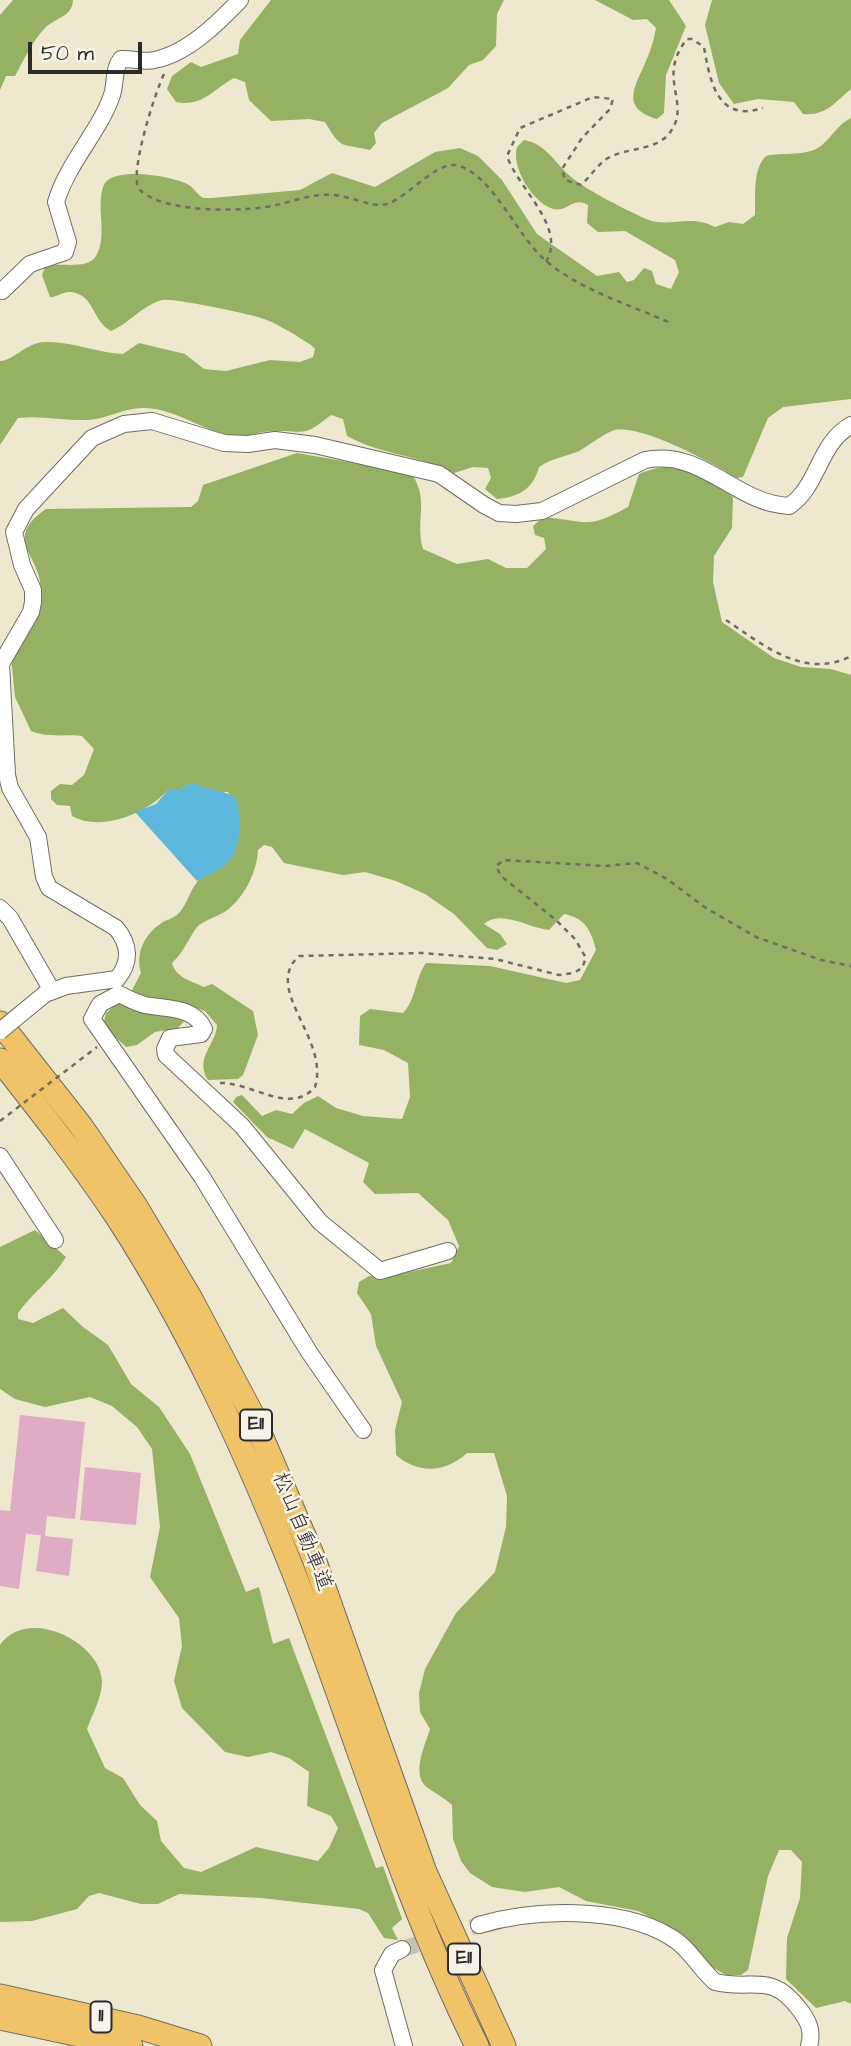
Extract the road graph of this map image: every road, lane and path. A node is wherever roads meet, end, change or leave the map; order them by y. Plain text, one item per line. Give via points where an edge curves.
1 (240, 0) edge
2 (178, 50) junction
3 (762, 108) dead end
4 (546, 262) junction
5 (2, 291) dead end
6 (668, 322) dead end
7 (851, 425) edge
8 (726, 620) dead end
9 (851, 656) edge
10 (0, 908) edge
11 (851, 965) edge
12 (118, 987) junction
13 (48, 991) junction
14 (0, 1023) edge
15 (0, 1031) edge
16 (97, 1047) dead end
17 (0, 1060) edge
18 (204, 1087) junction
19 (0, 1121) edge
20 (0, 1156) edge
21 (55, 1240) dead end
22 (448, 1251) dead end
23 (363, 1430) dead end
24 (479, 1925) tunnel mouth
25 (402, 1949) tunnel mouth
26 (0, 1996) edge
27 (0, 2018) edge
28 (131, 2046) edge
29 (200, 2046) edge
30 (404, 2046) edge
31 (477, 2046) edge
32 (504, 2046) edge
33 (810, 2046) edge

1 - 2 street via 213,27
2 - 4 path via 159,84 138,166 139,190 192,208 256,209 344,194 372,206 388,204 443,166 458,165 472,173
2 - 5 street via 152,61 129,58 118,63 110,100 80,150 57,202 68,242 65,252 30,264
3 - 4 path via 744,113 730,110 720,101 706,68 704,47 692,39 681,47 673,69 678,114 669,134 658,143 606,159 581,185 565,180 562,169 613,99 593,97 520,128 508,156 512,171 548,225 553,244
4 - 6 path
7 - 12 street via 828,445 808,488 789,506 774,505 694,465 662,457 645,460 542,511 516,514 499,513 439,474 315,445 275,440 224,443 152,421 124,424 92,438 26,509 14,533 33,602 1,664 1,706 10,788 38,837 44,877 49,888 100,916 124,937 128,959
8 - 9 path via 775,653 801,663 832,664
10 - 13 street via 10,918
11 - 18 path via 821,960 756,937 637,863 605,866 504,860 496,866 501,876 575,939 586,958 582,968 559,975 495,959 423,953 299,956 290,963 286,983 319,1062 315,1087 303,1098 290,1099 224,1082
12 - 13 street
12 - 18 street via 142,1005 187,1013 201,1022 205,1029 201,1034 170,1038 165,1049 166,1055
12 - 23 street via 92,1019 202,1177 309,1353
13 - 15 street, bridge
14 - 32 highway, 松山自動車道 / E11 via 81,1126 135,1205 251,1412 314,1559 425,1871
16 - 19 path, bridge
17 - 31 highway, 松山自動車道 / E11 via 119,1221 232,1425 293,1572 418,1912
18 - 22 street via 320,1222 380,1271
20 - 21 street
24 - 33 street via 531,1913 637,1921 672,1937 715,1982 773,1984 784,1990 807,2019
25 - 30 street via 392,1954 383,1970
26 - 29 highway, 11 via 138,2026
27 - 28 highway, 11

